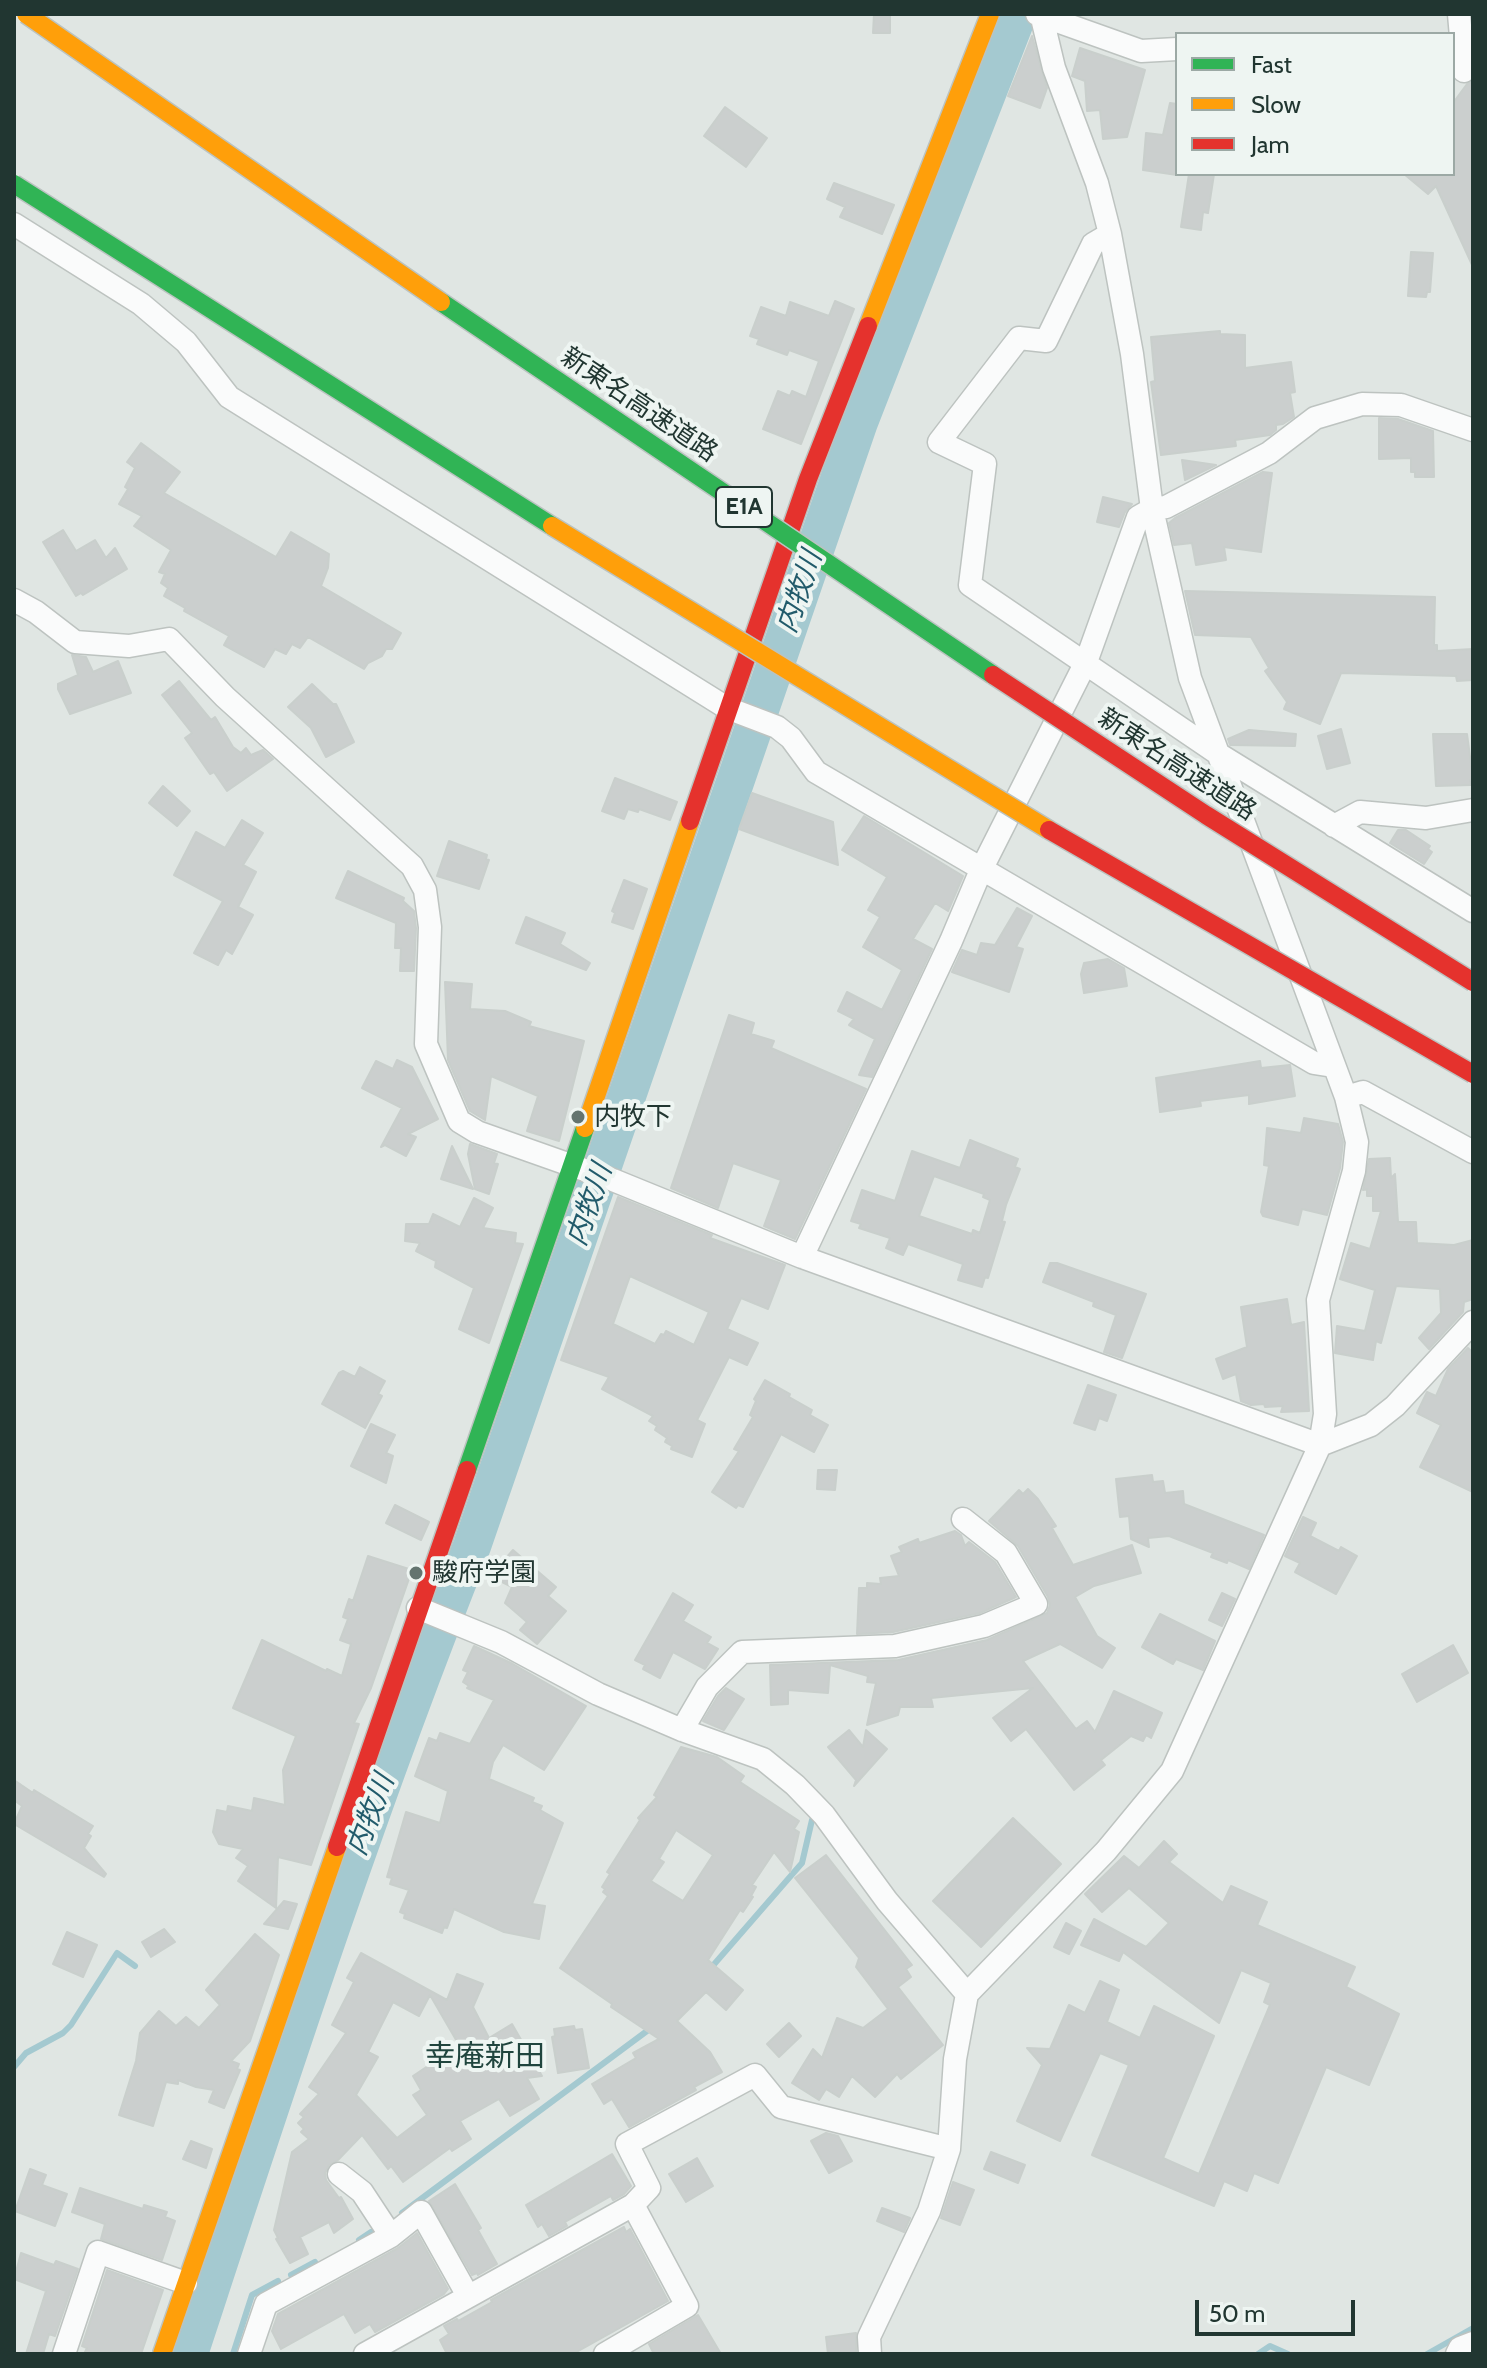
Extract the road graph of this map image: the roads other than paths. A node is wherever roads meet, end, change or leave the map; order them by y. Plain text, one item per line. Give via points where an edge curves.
1 (26, 14) edge
2 (990, 14) edge
3 (1459, 14) edge
4 (1041, 15) edge
5 (1175, 49) edge
6 (1463, 71) edge
7 (14, 184) edge
8 (14, 224) edge
9 (1110, 234) junction
10 (1473, 430) edge
11 (1152, 509) junction
12 (14, 600) edge
13 (1086, 662) junction
14 (732, 711) junction
15 (1220, 755) junction
16 (1473, 810) edge
17 (1334, 826) junction
18 (981, 870) junction
19 (1473, 911) edge
20 (1473, 982) edge
21 (1333, 1066) junction
22 (1473, 1074) edge
23 (1346, 1097) junction
24 (1473, 1152) edge
25 (577, 1168) junction
26 (802, 1257) junction
27 (1473, 1322) edge
28 (1320, 1445) junction
29 (963, 1519) dead end
30 (425, 1610) junction
31 (682, 1730) junction
32 (967, 1994) junction
33 (949, 2149) junction
34 (339, 2174) dead end
35 (633, 2205) junction
36 (391, 2236) junction
37 (186, 2283) junction
38 (468, 2296) junction
39 (1473, 2343) edge
40 (64, 2354) edge
41 (162, 2354) edge
42 (249, 2354) edge
43 (365, 2354) edge
44 (605, 2354) edge
45 (870, 2354) edge
46 (1457, 2354) edge

1 - 20 main road, 新東名高速道路 / E1A, bridge via 456,313 1083,736
2 - 14 main road via 808,479
3 - 6 street
4 - 5 street via 1141,51
4 - 9 street
7 - 22 main road, bridge via 650,588 1087,853
8 - 14 street via 141,304 186,342 229,397
9 - 11 street
9 - 13 street via 1093,244 1046,341 1019,338 939,442 985,464 970,585
10 - 11 street via 1401,405 1362,404 1315,418 1269,453 1166,507
11 - 13 street via 1138,517
11 - 15 street via 1190,678
12 - 25 street via 75,642 129,646 169,639 225,697 412,866 425,890 430,927 426,1044 459,1121
13 - 15 street
13 - 18 street
14 - 18 street via 777,727 816,772
14 - 25 main road
15 - 17 street
15 - 21 street
16 - 17 street via 1426,818 1360,812
17 - 19 street
18 - 21 street via 1314,1063
18 - 26 street
21 - 23 street
23 - 24 street via 1363,1092
23 - 28 street via 1357,1142 1354,1171 1318,1300 1325,1414
25 - 26 street
25 - 30 main road
26 - 28 street
27 - 28 street via 1371,1425
28 - 32 street via 1172,1771 1106,1851
29 - 31 street via 1006,1553 1036,1604 984,1626 895,1646 742,1652 707,1687
30 - 31 street
30 - 37 main road
31 - 32 street via 763,1759 795,1785
32 - 33 street via 955,2059
33 - 35 street via 781,2107 755,2075 627,2144 649,2188
33 - 45 street via 929,2211 869,2337
34 - 36 street via 362,2192
35 - 38 street
35 - 44 street via 687,2306
36 - 38 street via 421,2212
36 - 42 street via 266,2304
37 - 40 street via 98,2252
37 - 41 main road
38 - 43 street
39 - 46 street

